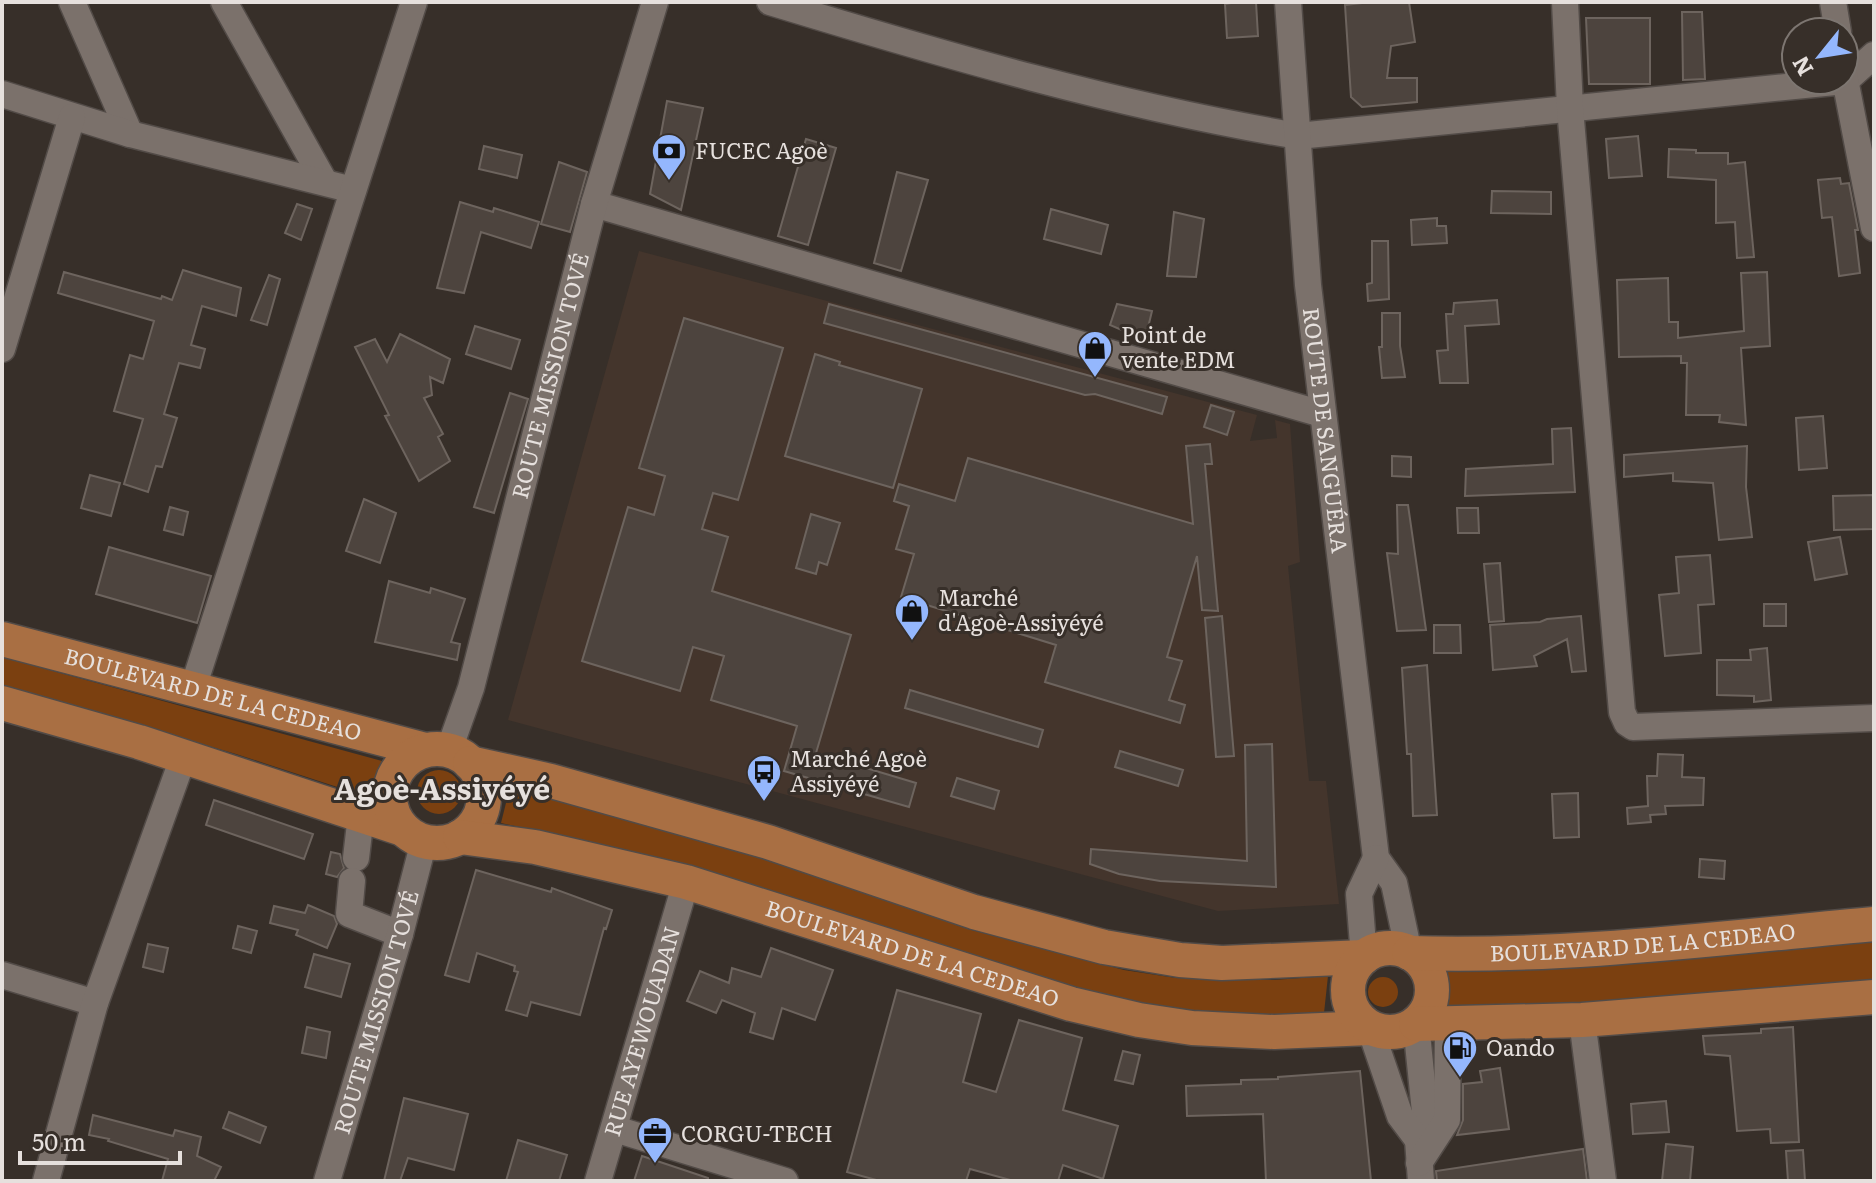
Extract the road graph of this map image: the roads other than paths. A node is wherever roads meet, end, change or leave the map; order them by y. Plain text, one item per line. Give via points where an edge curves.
1 (72, 2) edge
2 (224, 2) edge
3 (414, 2) edge
4 (655, 2) edge
5 (770, 2) edge
6 (1288, 2) edge
7 (1565, 2) edge
8 (847, 13) edge
9 (1780, 84) edge
10 (2, 94) edge
11 (1848, 96) edge
12 (1570, 108) junction
13 (72, 117) junction
14 (130, 134) junction
15 (1298, 136) junction
16 (324, 181) junction
17 (353, 190) junction
18 (594, 204) junction
19 (1874, 228) edge
20 (2, 349) edge
21 (1322, 414) junction
22 (2, 639) edge
23 (192, 691) junction
24 (2, 703) edge
25 (1874, 718) edge
26 (448, 754) junction
27 (183, 758) junction
28 (361, 815) junction
29 (414, 835) junction
30 (460, 837) junction
31 (1376, 858) junction
32 (686, 882) junction
33 (1874, 924) edge
34 (400, 934) junction
35 (1409, 953) junction
36 (1364, 957) junction
37 (2, 975) edge
38 (1874, 997) edge
39 (95, 1003) junction
40 (1582, 1020) junction
41 (1432, 1024) junction
42 (1370, 1028) junction
43 (615, 1129) junction
44 (1419, 1161) edge
45 (46, 1181) edge
46 (327, 1181) edge
47 (598, 1181) edge
48 (785, 1181) edge
49 (1603, 1181) edge

1 - 14 street
2 - 16 street
3 - 17 street
4 - 18 street, ROUTE MISSION TOVÉ
5 - 8 street
6 - 15 street, ROUTE DE SANGUÉRA
7 - 12 street
8 - 15 street via 1141,106
9 - 12 street
10 - 13 street
11 - 19 street
12 - 15 street
12 - 25 street via 1627,723 1633,727
13 - 14 street
13 - 20 street
14 - 16 street
15 - 21 street, ROUTE DE SANGUÉRA
16 - 17 street
17 - 23 street
18 - 21 street
18 - 26 street, ROUTE MISSION TOVÉ via 471,688
21 - 31 street, ROUTE DE SANGUÉRA
22 - 23 main road, BOULEVARD DE LA CEDEAO
23 - 26 main road, BOULEVARD DE LA CEDEAO
24 - 27 main road
26 - 29 main road via 403,762 391,783 391,807
26 - 30 main road via 478,772 484,796 477,820
26 - 36 main road via 768,842 974,912 1104,947 1222,963
27 - 28 main road
27 - 39 street
28 - 29 main road
28 - 34 street via 349,914
29 - 30 main road via 436,843
29 - 34 street, ROUTE MISSION TOVÉ
30 - 32 main road, BOULEVARD DE LA CEDEAO via 535,847
31 - 35 street, ROUTE DE SANGUÉRA via 1394,883
31 - 36 street via 1359,894
32 - 42 main road, BOULEVARD DE LA CEDEAO via 1139,1020 1274,1032
32 - 43 street, RUE AYEWOUADAN
33 - 35 main road, BOULEVARD DE LA CEDEAO via 1477,955
34 - 46 street, ROUTE MISSION TOVÉ
35 - 36 main road via 1386,948
35 - 41 main road via 1427,970
36 - 42 main road via 1355,965 1347,988 1353,1011
37 - 39 street
38 - 40 main road
39 - 45 street
40 - 41 main road
40 - 49 street
41 - 42 main road via 1394,1033
41 - 44 street
42 - 44 street
43 - 47 street, RUE AYEWOUADAN
43 - 48 street

